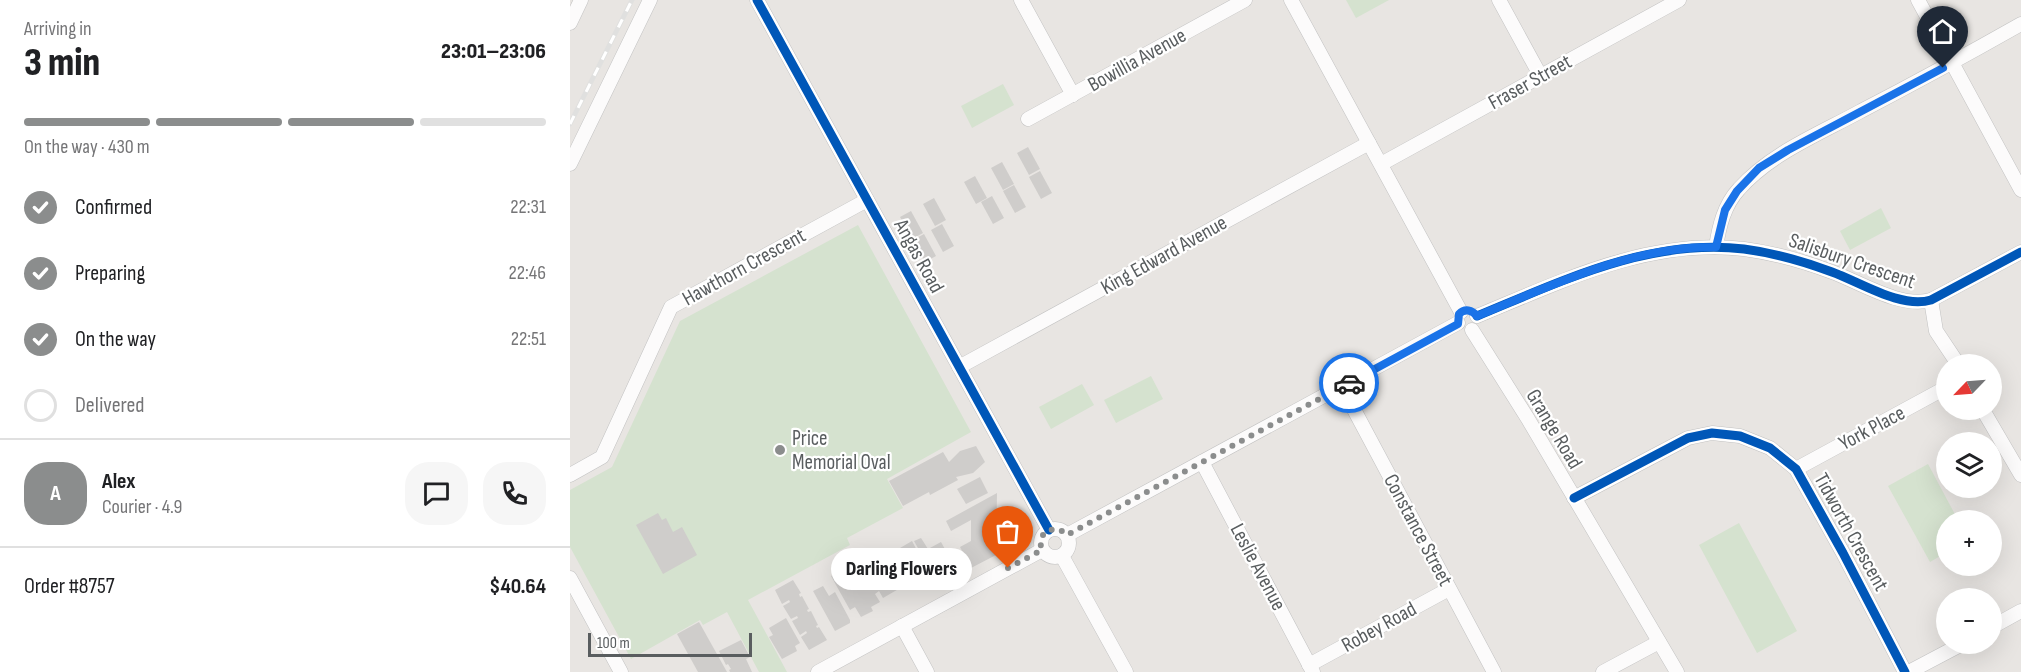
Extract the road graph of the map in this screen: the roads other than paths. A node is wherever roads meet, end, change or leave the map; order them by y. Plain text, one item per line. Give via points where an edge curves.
1 (581, 0) edge
2 (650, 0) edge
3 (757, 0) edge
4 (1021, 0) edge
5 (1245, 0) edge
6 (1499, 0) edge
7 (1679, 0) edge
8 (1918, 0) edge
9 (1296, 2) edge
10 (570, 22) edge
11 (2021, 24) edge
12 (1952, 63) junction
13 (1540, 75) junction
14 (1073, 95) junction
15 (1028, 119) dead end
16 (1369, 143) junction
17 (570, 164) edge
18 (1381, 164) junction
19 (2021, 190) edge
20 (867, 200) junction
21 (1716, 247) junction
22 (2021, 252) edge
23 (1935, 298) junction
24 (1477, 316) junction
25 (1459, 318) junction
26 (1472, 330) junction
27 (1951, 354) edge
28 (959, 367) junction
29 (1342, 387) junction
30 (1936, 393) edge
31 (1989, 420) edge
32 (1202, 462) junction
33 (1796, 469) junction
34 (570, 475) edge
35 (2021, 475) edge
36 (1574, 498) junction
37 (1048, 530) junction
38 (1067, 535) junction
39 (1042, 550) junction
40 (1062, 556) junction
41 (570, 578) edge
42 (1449, 589) junction
43 (2021, 611) edge
44 (2002, 621) edge
45 (902, 626) junction
46 (1659, 642) junction
47 (1942, 654) edge
48 (1311, 668) edge
49 (621, 672) edge
50 (818, 672) edge
51 (927, 672) edge
52 (1126, 672) edge
53 (1494, 672) edge
54 (1603, 672) edge
55 (1677, 672) edge
56 (1907, 672) edge

1 - 10 street
2 - 17 street
3 - 20 street, Angas Road
4 - 14 street
5 - 14 street, Bowillia Avenue
6 - 13 street
7 - 13 street, Fraser Street
8 - 12 street
9 - 16 street
11 - 12 street
12 - 19 street
12 - 21 street via 1759,168 1725,210
13 - 18 street, Fraser Street
14 - 15 street, Bowillia Avenue
16 - 18 street
16 - 28 street, King Edward Avenue
18 - 25 street
20 - 28 street, Angas Road
20 - 34 street, Hawthorn Crescent via 671,307 602,457
21 - 23 street, Salisbury Crescent via 1780,256 1831,271 1903,301 1917,303
21 - 24 street, Salisbury Crescent via 1668,249 1626,259
22 - 23 street
23 - 27 street, Salisbury Crescent via 1936,331
24 - 25 street via 1468,310
24 - 26 street via 1477,325
25 - 26 street via 1464,330
25 - 29 street
26 - 36 street, Grange Road
28 - 37 street, Angas Road
29 - 32 street
29 - 42 street, Constance Street
30 - 33 street, York Place
31 - 35 street
32 - 38 street
32 - 48 street, Leslie Avenue
33 - 36 street, Tidworth Crescent via 1770,448 1740,436 1712,433 1688,438
33 - 56 street, Tidworth Crescent
36 - 46 street, Grange Road
37 - 38 street via 1059,529
37 - 39 street via 1042,537
38 - 40 street via 1069,545
39 - 40 street via 1054,558
39 - 45 street
40 - 52 street
41 - 49 street
42 - 48 street, Robey Road
42 - 53 street, Constance Street
43 - 44 street
45 - 50 street
45 - 51 street
46 - 54 street
46 - 55 street, Grange Road
47 - 56 street

